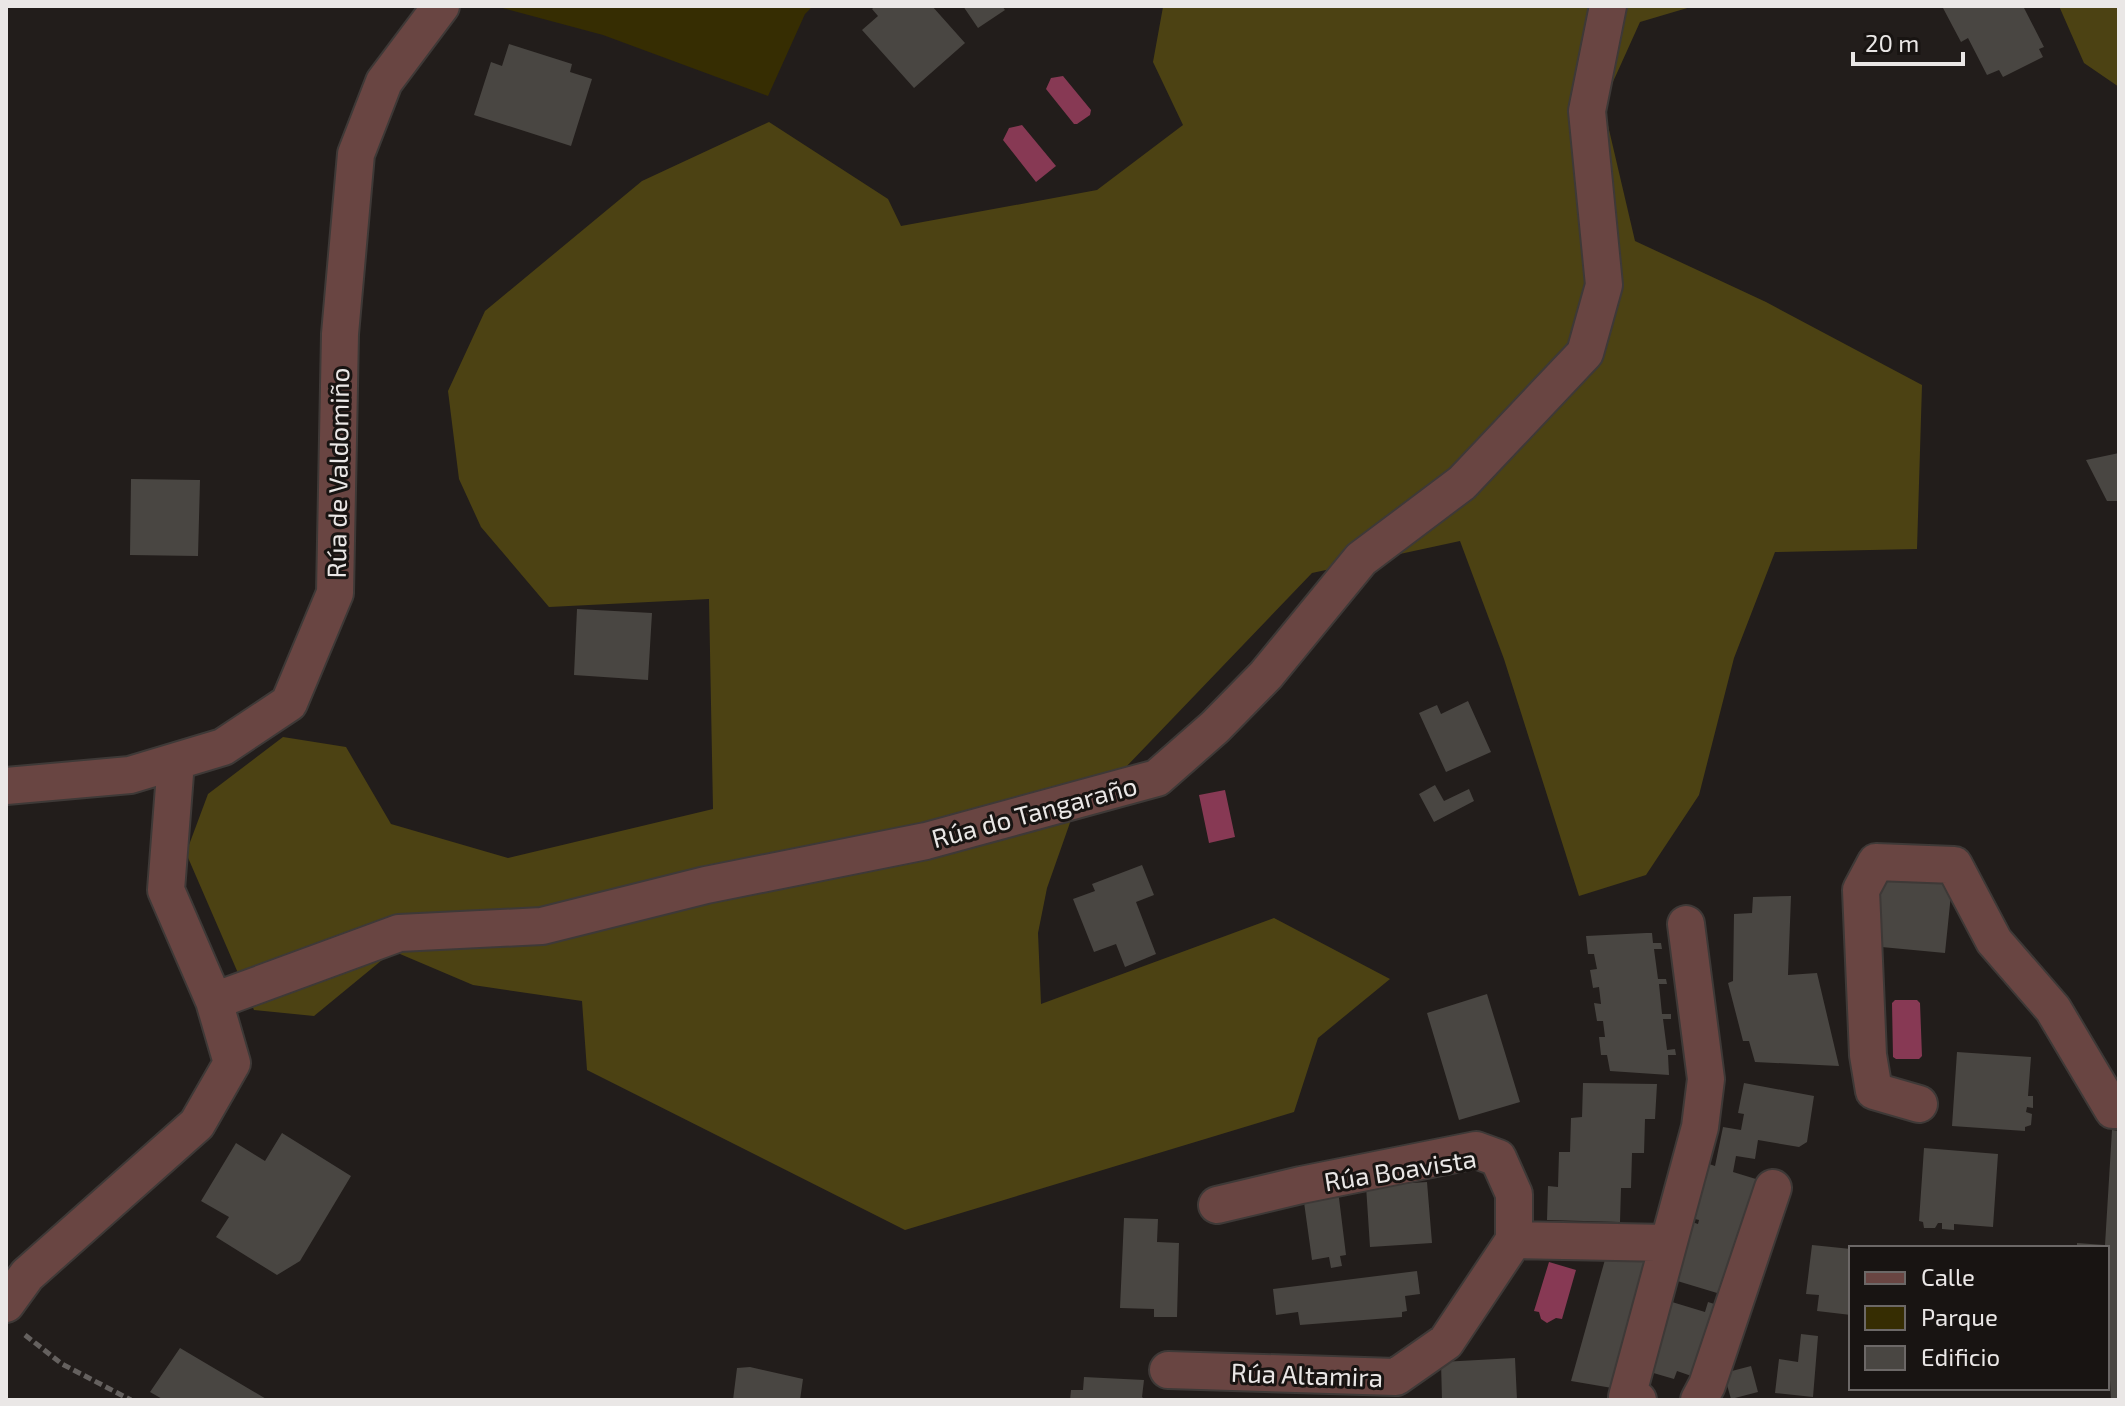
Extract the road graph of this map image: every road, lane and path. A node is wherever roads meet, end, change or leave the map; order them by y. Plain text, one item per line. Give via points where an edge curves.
1 (441, 6) edge
2 (1608, 6) edge
3 (176, 761) junction
4 (6, 786) edge
5 (1686, 924) dead end
6 (214, 1001) junction
7 (1919, 1104) dead end
8 (2119, 1110) edge
9 (1773, 1188) dead end
10 (1217, 1205) dead end
11 (1514, 1240) junction
12 (1668, 1243) junction
13 (12, 1315) edge
14 (1168, 1370) dead end
15 (1629, 1399) edge
16 (131, 1400) edge
17 (1699, 1400) edge

1 - 3 street, Rúa de Valdomiño via 384,82 356,154 340,334 335,593 289,703 223,747
2 - 6 street, Rúa do Tangaraño via 1587,111 1604,285 1585,353 1462,483 1361,559 1266,675 1157,778 926,841 706,885 542,926 399,933
3 - 4 street, Rúa de Valdomiño via 130,775
3 - 6 street via 166,890
5 - 12 street via 1706,1079 1700,1127
6 - 13 street via 232,1063 197,1124 27,1275
7 - 8 street via 1874,1091 1861,890 1876,862 1954,865 1994,941 2053,1009 2097,1086 2113,1110
9 - 17 street
10 - 11 street, Rúa Boavista via 1476,1150 1498,1158 1514,1194
11 - 12 street
11 - 14 street, Rúa Altamira via 1446,1342 1396,1377
12 - 15 street
13 - 16 path via 24,1334 62,1364

